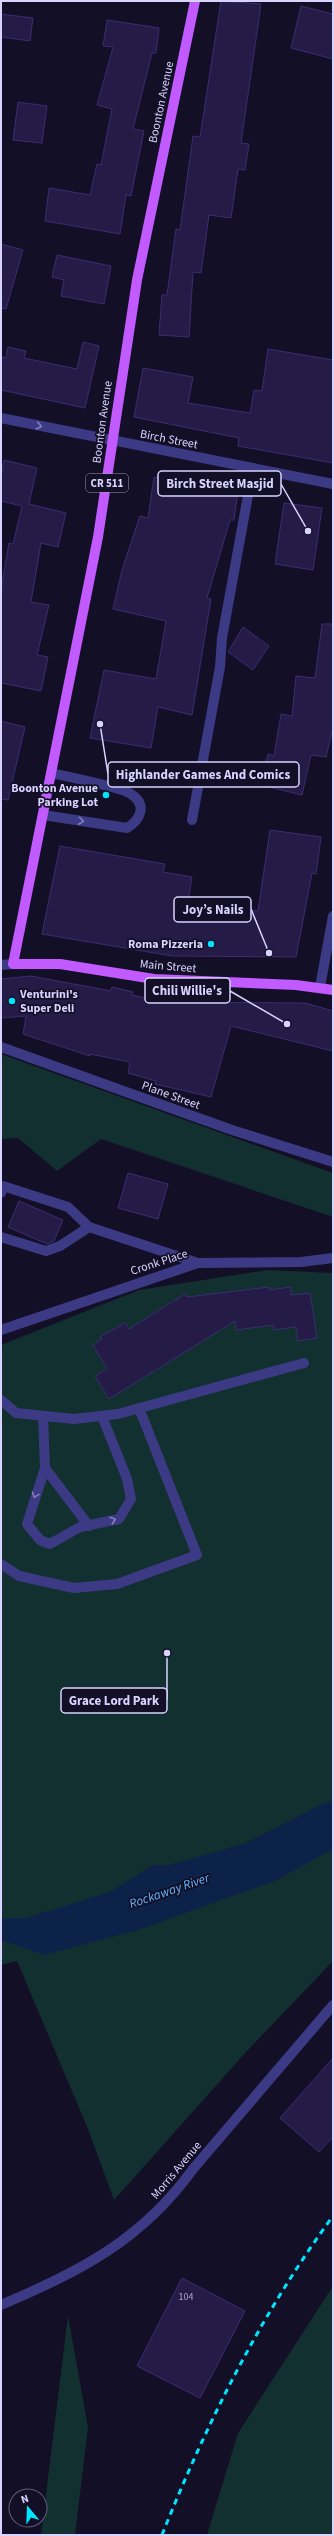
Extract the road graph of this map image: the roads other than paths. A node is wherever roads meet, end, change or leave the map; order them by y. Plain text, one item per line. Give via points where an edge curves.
1 (195, 1) edge
2 (1, 418) edge
3 (113, 441) junction
4 (253, 468) junction
5 (333, 484) edge
6 (51, 773) junction
7 (43, 815) junction
8 (192, 820) dead end
9 (333, 916) edge
10 (13, 964) junction
11 (1, 965) edge
12 (320, 987) junction
13 (333, 990) edge
14 (1, 1047) edge
15 (333, 1162) edge
16 (1, 1193) edge
17 (89, 1227) junction
18 (1, 1237) edge
19 (333, 1258) edge
20 (198, 1263) junction
21 (1, 1330) edge
22 (304, 1363) dead end
23 (1, 1400) edge
24 (139, 1408) junction
25 (43, 1416) junction
26 (102, 1416) junction
27 (45, 1468) junction
28 (89, 1526) junction
29 (1, 1564) edge
30 (333, 2005) edge
31 (1, 2305) edge

1 - 3 main road, Boonton Avenue / CR 511 via 137,280
2 -> 3 street, Birch Street
3 - 4 street, Birch Street
3 - 6 main road, Boonton Avenue / CR 511 via 98,537
4 - 5 street, Birch Street
4 - 8 street
6 - 7 main road, Boonton Avenue / CR 511
7 -> 6 street via 127,828 137,822 141,815 140,807 130,793
7 - 10 main road, Boonton Avenue / CR 511
9 - 12 street
10 - 11 street, Main Street
10 - 12 main road, Main Street via 60,964 160,980
12 - 13 main road, Main Street
14 - 15 street, Plane Street via 232,1130
16 - 17 street via 3,1186 68,1207
17 - 18 street via 60,1246 46,1251
17 - 20 street
19 - 20 street, Cronk Place via 301,1262
20 - 21 street, Cronk Place
22 - 24 street
23 - 25 street via 16,1413
24 - 26 street
24 - 29 street via 197,1555 117,1584 74,1588 19,1576
25 - 26 street via 74,1419
25 - 27 street
28 -> 26 street via 119,1519 131,1499 127,1479
27 - 28 street
27 -> 28 street via 27,1524 40,1540 50,1544 80,1527
30 - 31 street, Morris Avenue via 148,2221 114,2248 76,2272

